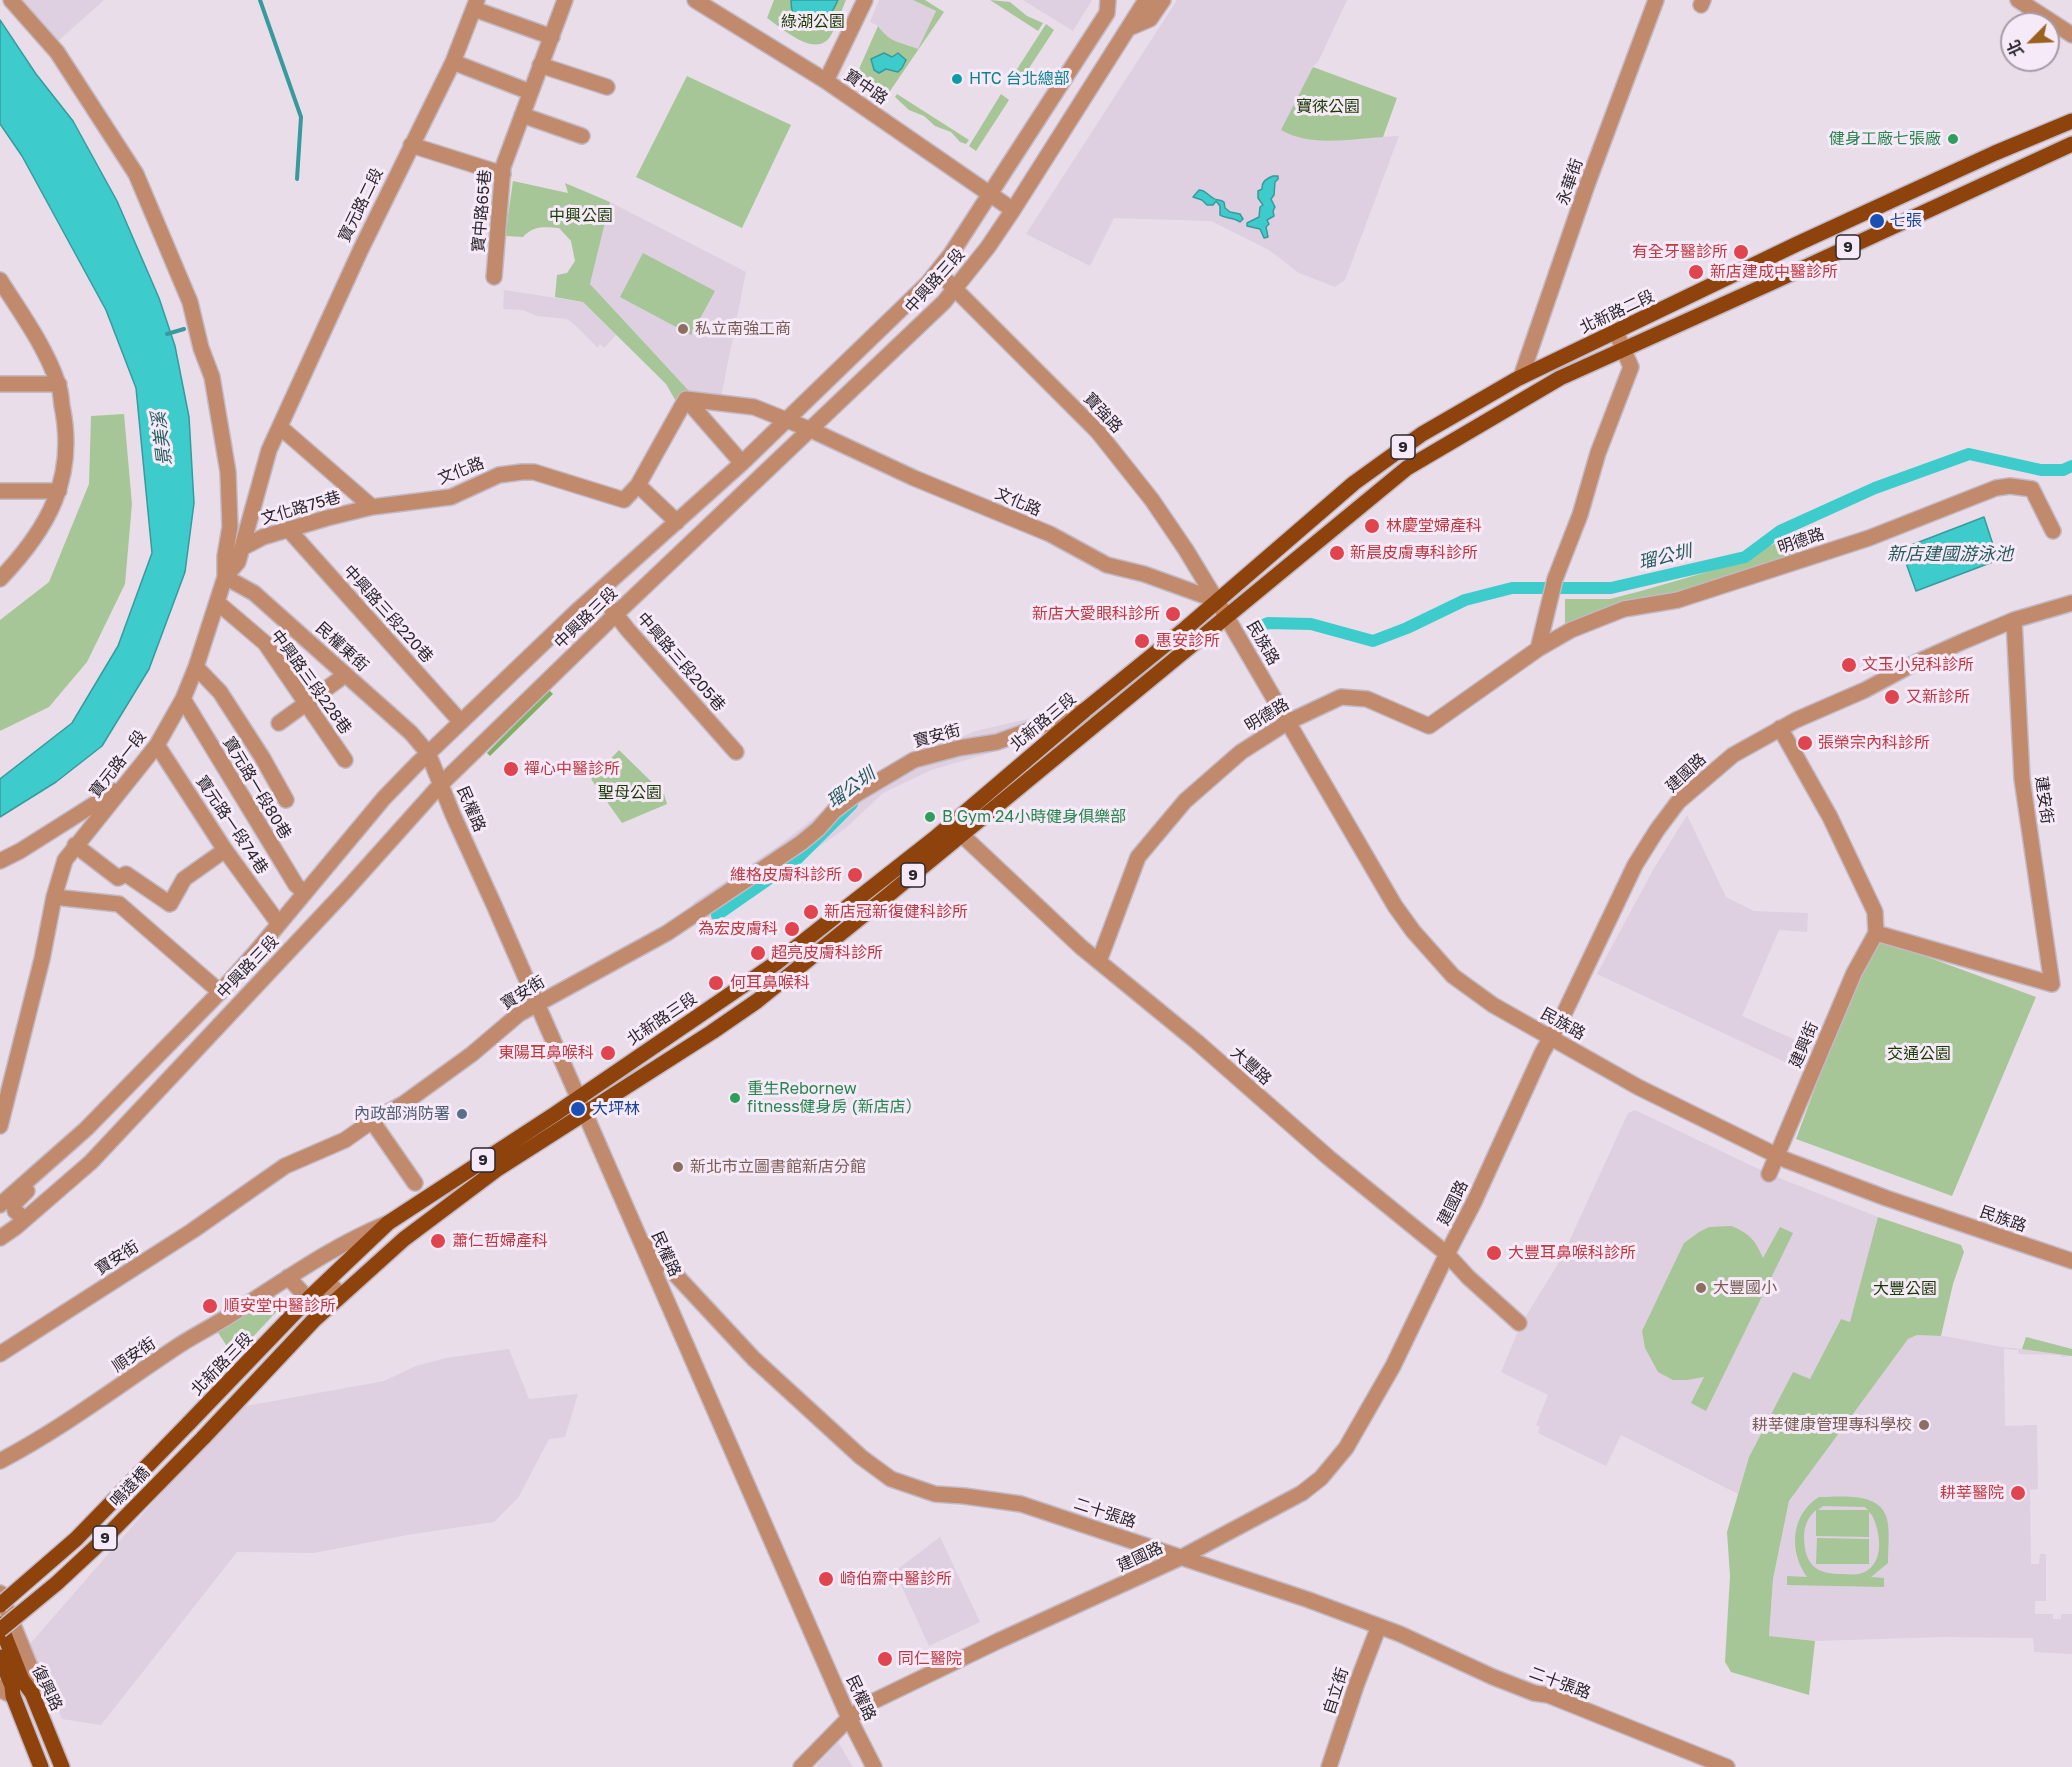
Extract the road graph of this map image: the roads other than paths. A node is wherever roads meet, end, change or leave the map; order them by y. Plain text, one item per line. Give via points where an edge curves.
1 (11, 0) edge
2 (565, 0) edge
3 (695, 0) edge
4 (865, 0) edge
5 (1116, 0) edge
6 (1146, 0) edge
7 (1163, 0) edge
8 (1656, 0) edge
9 (2018, 0) edge
10 (476, 5) edge
11 (1108, 6) edge
12 (1129, 28) junction
13 (2072, 35) edge
14 (552, 37) junction
15 (453, 62) junction
16 (540, 65) junction
17 (826, 81) junction
18 (607, 87) dead end
19 (530, 92) junction
20 (522, 115) junction
21 (2072, 121) edge
22 (582, 136) dead end
23 (2072, 144) edge
24 (411, 145) junction
25 (503, 174) junction
26 (991, 194) junction
27 (1013, 210) junction
28 (938, 272) junction
29 (494, 278) dead end
30 (0, 280) edge
31 (956, 289) junction
32 (16, 305) junction
33 (0, 306) edge
34 (1616, 332) junction
35 (1623, 348) junction
36 (1521, 377) junction
37 (0, 384) edge
38 (59, 384) junction
39 (686, 399) junction
40 (785, 420) junction
41 (280, 427) junction
42 (809, 429) junction
43 (742, 463) junction
44 (638, 485) junction
45 (0, 491) edge
46 (59, 491) junction
47 (372, 507) junction
48 (677, 522) junction
49 (288, 529) junction
50 (2053, 531) dead end
51 (242, 548) junction
52 (225, 577) junction
53 (0, 579) edge
54 (599, 593) junction
55 (1216, 600) junction
56 (218, 603) junction
57 (2072, 603) edge
58 (617, 613) junction
59 (1226, 616) junction
60 (2014, 620) junction
61 (1538, 649) junction
62 (196, 667) junction
63 (344, 673) junction
64 (183, 699) junction
65 (306, 703) junction
66 (1085, 710) junction
67 (461, 722) junction
68 (1288, 722) junction
69 (279, 723) dead end
70 (1780, 728) junction
71 (157, 745) junction
72 (428, 753) junction
73 (736, 753) dead end
74 (345, 760) dead end
75 (127, 783) junction
76 (441, 784) junction
77 (286, 801) dead end
78 (962, 835) junction
79 (75, 845) junction
80 (225, 850) junction
81 (0, 861) edge
82 (304, 893) junction
83 (54, 897) junction
84 (279, 924) junction
85 (1876, 933) junction
86 (1099, 961) junction
87 (220, 992) junction
88 (537, 1004) junction
89 (1550, 1037) junction
90 (578, 1098) junction
91 (585, 1112) junction
92 (372, 1121) junction
93 (0, 1126) edge
94 (70, 1144) junction
95 (1776, 1155) junction
96 (1769, 1174) dead end
97 (416, 1183) dead end
98 (0, 1205) edge
99 (25, 1219) junction
100 (388, 1222) junction
101 (0, 1238) edge
102 (640, 1240) junction
103 (1447, 1254) junction
104 (2072, 1262) edge
105 (288, 1276) junction
106 (340, 1294) junction
107 (308, 1299) junction
108 (1519, 1323) dead end
109 (0, 1354) edge
110 (188, 1424) joint
111 (203, 1438) joint
112 (0, 1461) edge
113 (1182, 1557) junction
114 (0, 1593) edge
115 (0, 1605) edge
116 (0, 1624) edge
117 (1379, 1626) junction
118 (0, 1630) edge
119 (0, 1657) edge
120 (6, 1691) edge
121 (32, 1693) junction
122 (849, 1718) junction
123 (41, 1767) edge
124 (62, 1767) edge
125 (801, 1767) edge
126 (874, 1767) edge
127 (1329, 1767) edge
128 (1727, 1767) edge

1 - 52 street via 57,51 136,174 190,302 212,377 228,472 230,527
2 - 14 street, 寶中路65巷
3 - 17 street, 寶中路
4 - 17 street
5 - 11 street, 中興路三段
6 - 12 street
7 - 12 street, 中興路三段 via 1150,19
8 - 36 street, 永華街
9 - 13 street
10 - 14 street
10 - 15 street, 寶元路二段
11 - 26 street, 中興路三段
12 - 27 street, 中興路三段
14 - 16 street, 寶中路65巷
15 - 19 street
15 - 24 street, 寶元路二段
16 - 18 street
16 - 19 street, 寶中路65巷
17 - 26 street, 寶中路
19 - 20 street, 寶中路65巷
20 - 22 street
20 - 25 street, 寶中路65巷
21 - 34 main road, 北新路二段 / 9 via 1797,244
23 - 35 main road, 9
24 - 25 street
24 - 41 street, 寶元路二段
25 - 29 street, 寶中路65巷
26 - 27 street, 寶中路
26 - 28 street, 中興路三段
27 - 31 street, 中興路三段
28 - 31 street, 寶強路
28 - 40 street, 中興路三段
30 - 32 street
31 - 42 street, 中興路三段
31 - 55 street, 寶強路 via 1098,432 1152,500
32 - 33 street
32 - 38 street
34 - 35 street
34 - 36 main road, 北新路二段 / 9
35 - 59 main road, 9 via 1560,378 1407,468
35 - 61 street via 1631,367 1555,579
36 - 55 main road, 北新路二段 / 9 via 1422,434 1362,476
37 - 38 street
38 - 46 street via 68,446
39 - 40 street, 文化路 via 754,407
39 - 43 street
39 - 44 street
40 - 42 street, 文化路
40 - 43 street, 中興路三段
41 - 47 street
41 - 51 street, 寶元路一段 via 269,450
42 - 55 street, 文化路 via 1050,534 1107,565
42 - 58 street, 中興路三段
43 - 48 street, 中興路三段
44 - 47 street, 文化路 via 624,500 534,472 522,472 499,475 451,497
44 - 48 street
45 - 46 street
46 - 53 street via 43,528
47 - 49 street, 文化路75巷
48 - 54 street, 中興路三段
49 - 51 street, 文化路75巷
49 - 67 street, 中興路三段220巷
50 - 61 street, 明德路 via 2032,489 1996,488 1869,538 1678,600 1624,609 1571,630
51 - 52 street, 寶元路一段 via 238,562
52 - 56 street, 寶元路一段
52 - 63 street, 民權東街 via 254,593
54 - 58 street, 中興路三段205巷
54 - 67 street, 中興路三段
55 - 59 street, 民族路
55 - 66 main road, 北新路三段 / 9
56 - 62 street, 寶元路一段
56 - 65 street, 中興路三段228巷 via 265,643
57 - 60 street, 建國路
58 - 73 street, 中興路三段205巷
58 - 76 street, 中興路三段
59 - 68 street, 民族路
59 - 78 main road, 北新路三段 / 9
60 - 70 street, 建國路
60 - 85 street, 建安街 via 2022,779 2052,984
61 - 68 street, 明德路 via 1429,726 1367,699 1341,697
62 - 64 street, 寶元路一段
62 - 77 street via 220,692
63 - 65 street
63 - 72 street, 民權東街
64 - 71 street, 寶元路一段
64 - 82 street, 寶元路一段80巷
65 - 69 street
65 - 74 street, 中興路三段228巷
66 - 88 street, 寶安街 via 996,742 914,760 855,795 801,843 667,933
66 - 90 main road, 北新路三段 / 9 via 926,845 776,963
67 - 72 street, 中興路三段
68 - 86 street, 明德路 via 1241,752 1185,801 1138,857
68 - 89 street, 民族路 via 1413,931 1453,976 1493,1005
70 - 85 street via 1830,817 1875,912
70 - 89 street, 建國路 via 1733,755 1701,781 1678,802 1657,830 1635,865
71 - 75 street, 寶元路一段
71 - 80 street, 寶元路一段74巷
72 - 76 street, 民權路
72 - 82 street, 中興路三段 via 384,798
75 - 79 street, 寶元路一段
75 - 81 street
76 - 88 street, 民權路
76 - 99 street, 中興路三段 via 91,1162
78 - 86 street, 大豐路
78 - 91 main road, 北新路三段 / 9 via 757,1001
79 - 80 street via 118,878 126,874 170,904 184,879
79 - 83 street, 寶元路一段 via 65,860
80 - 84 street, 寶元路一段74巷
82 - 84 street, 中興路三段
83 - 87 street via 119,904
83 - 93 street, 寶元路一段
84 - 87 street, 中興路三段
85 - 95 street, 建興街 via 1854,973
86 - 103 street, 大豐路
87 - 94 street, 中興路三段
88 - 90 street, 民權路
88 - 92 street, 寶安街 via 404,1104
89 - 95 street, 民族路 via 1638,1087
89 - 103 street, 建國路
90 - 91 street, 民權路
90 - 100 main road, 北新路三段 / 9
91 - 102 street, 民權路
91 - 106 main road, 北新路三段 / 9 via 468,1191
92 - 97 street
92 - 109 street, 寶安街 via 345,1140 285,1166 192,1231
94 - 98 street, 中興路三段
94 - 99 street via 65,1158 14,1204 15,1211
95 - 96 street, 建興街
95 - 104 street, 民族路 via 1886,1198
99 - 101 street, 中興路三段
100 - 105 street, 順安街
100 - 107 main road, 北新路三段 / 9
102 - 113 street, 二十張路 via 753,1359 861,1457 891,1479 934,1494 1021,1504
102 - 122 street, 民權路
103 - 108 street, 大豐路
103 - 113 street, 建國路 via 1393,1366 1346,1448 1327,1470 1302,1493
105 - 107 street
105 - 112 street, 順安街 via 60,1427
106 - 107 street via 333,1287
106 - 111 main road, 北新路三段 / 9
107 - 110 main road, 北新路三段 / 9
110 - 115 main road, 鳴遠橋 / 9, bridge via 76,1539
111 - 118 main road, 鳴遠橋 / 9, bridge via 100,1543
113 - 117 street, 二十張路
113 - 122 street, 建國路 via 946,1666 874,1701
114 - 121 street via 34,1676
116 - 121 main road, 復興路 via 22,1680
117 - 127 street, 自立街
117 - 128 street, 二十張路 via 1503,1681 1548,1695
119 - 120 main road, 復興路 via 12,1686
120 - 123 main road, 復興路
121 - 124 main road, 復興路
122 - 125 street, 建國路
122 - 126 street, 民權路

